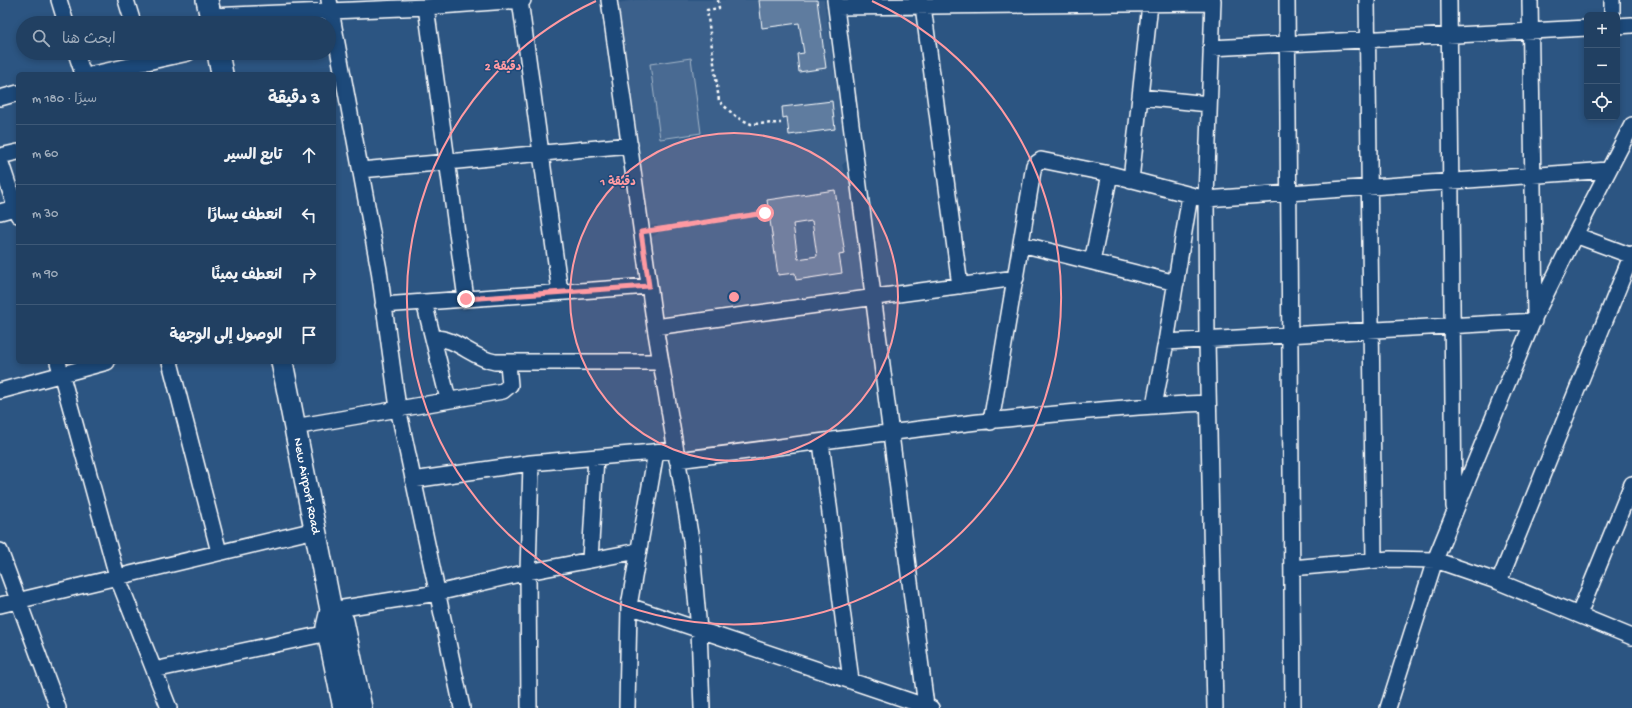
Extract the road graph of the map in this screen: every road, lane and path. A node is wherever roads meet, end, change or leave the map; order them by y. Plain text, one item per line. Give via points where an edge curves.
1 (59, 0) edge
2 (126, 0) edge
3 (520, 0) edge
4 (523, 0) edge
5 (609, 0) edge
6 (718, 0) edge
7 (1287, 0) edge
8 (1367, 0) edge
9 (1449, 0) edge
10 (1530, 0) edge
11 (1612, 0) edge
12 (461, 2) edge
13 (1213, 2) edge
14 (835, 4) edge
15 (1150, 4) junction
16 (330, 6) edge
17 (923, 6) junction
18 (426, 7) junction
19 (1612, 12) edge
20 (210, 13) edge
21 (64, 16) edge
22 (131, 16) edge
23 (332, 16) edge
24 (1632, 25) edge
25 (1620, 26) edge
26 (1584, 28) edge
27 (1530, 31) junction
28 (1450, 35) junction
29 (336, 39) edge
30 (1368, 40) junction
31 (1287, 44) junction
32 (1211, 48) junction
33 (78, 60) edge
34 (137, 60) edge
35 (219, 60) edge
36 (82, 72) edge
37 (99, 72) edge
38 (222, 72) edge
39 (16, 94) edge
40 (1140, 96) junction
41 (0, 98) edge
42 (1209, 104) junction
43 (781, 123) dead end
44 (1632, 125) edge
45 (630, 145) junction
46 (1627, 146) edge
47 (16, 152) edge
48 (541, 153) junction
49 (0, 156) edge
50 (0, 160) edge
51 (448, 162) junction
52 (360, 170) junction
53 (1608, 170) junction
54 (1110, 174) junction
55 (1533, 176) junction
56 (1131, 180) junction
57 (1450, 182) junction
58 (1370, 187) junction
59 (1289, 193) junction
60 (1190, 195) junction
61 (1206, 199) junction
62 (16, 207) edge
63 (16, 210) edge
64 (0, 212) edge
65 (765, 213) dead end
66 (641, 232) junction
67 (1575, 234) junction
68 (1021, 244) junction
69 (1632, 255) edge
70 (1092, 262) junction
71 (1016, 278) junction
72 (1176, 282) junction
73 (649, 286) junction
74 (960, 286) junction
75 (560, 292) junction
76 (873, 298) junction
77 (466, 299) junction
78 (424, 302) junction
79 (383, 304) junction
80 (1534, 319) junction
81 (1451, 326) junction
82 (655, 327) junction
83 (1372, 330) junction
84 (1290, 335) junction
85 (433, 338) junction
86 (1207, 340) junction
87 (1166, 342) junction
88 (661, 362) junction
89 (91, 364) edge
90 (171, 364) edge
91 (282, 364) edge
92 (508, 364) junction
93 (60, 368) edge
94 (0, 391) edge
95 (448, 399) junction
96 (1208, 403) junction
97 (1154, 406) junction
98 (398, 408) junction
99 (991, 422) junction
100 (294, 427) junction
101 (890, 434) junction
102 (821, 442) junction
103 (656, 452) junction
104 (676, 455) junction
105 (596, 457) junction
106 (531, 463) junction
107 (413, 480) junction
108 (1632, 484) edge
109 (1454, 514) junction
110 (1626, 515) edge
111 (315, 530) junction
112 (0, 551) edge
113 (638, 551) junction
114 (219, 552) junction
115 (590, 560) junction
116 (1374, 560) junction
117 (1435, 560) junction
118 (1292, 568) junction
119 (528, 572) junction
120 (117, 576) junction
121 (1499, 582) junction
122 (437, 592) junction
123 (19, 600) junction
124 (0, 605) edge
125 (629, 606) junction
126 (331, 610) junction
127 (1579, 614) junction
128 (699, 630) junction
129 (328, 633) junction
130 (1632, 637) edge
131 (154, 670) junction
132 (851, 681) junction
133 (928, 707) edge
134 (58, 708) edge
135 (169, 708) edge
136 (344, 708) edge
137 (362, 708) edge
138 (462, 708) edge
139 (529, 708) edge
140 (627, 708) edge
141 (702, 708) edge
142 (1215, 708) edge
143 (1293, 708) edge
144 (1388, 708) edge

1 - 21 street
2 - 22 street
3 - 4 street
3 - 12 street
3 - 48 street
5 - 45 street
6 - 43 path via 719,8 706,10 719,101 736,117 746,122 762,125
7 - 31 street
8 - 30 street
9 - 28 street
10 - 27 street
11 - 19 street
12 - 18 street
13 - 15 street
13 - 32 street
14 - 17 street
14 - 76 street
15 - 17 street
15 - 40 street
16 - 18 street
16 - 20 street
16 - 23 street
17 - 74 street
18 - 51 street
24 - 25 street
26 - 27 street
27 - 28 street
27 - 55 street
28 - 30 street
28 - 57 street
29 - 52 street
30 - 31 street
30 - 58 street
31 - 32 street
31 - 59 street
32 - 42 street
33 - 36 street
34 - 37 street
35 - 38 street
39 - 41 street
40 - 42 street
40 - 56 street
42 - 61 street
44 - 46 street
45 - 48 street
45 - 66 street
46 - 53 street
47 - 49 street
48 - 51 street
48 - 75 street
50 - 62 street
51 - 52 street
51 - 77 street
52 - 79 street
53 - 55 street
53 - 67 street
54 - 56 street
54 - 68 street via 1047,160 1037,162 1034,165
54 - 70 street
55 - 57 street
55 - 80 street
56 - 60 street
57 - 58 street
57 - 81 street
58 - 59 street
58 - 83 street
59 - 61 street
59 - 84 street
60 - 61 street
60 - 72 street
61 - 86 street
63 - 64 street
65 - 66 path
66 - 73 street
67 - 69 street
67 - 80 street
68 - 70 street
68 - 71 street
69 - 121 street
70 - 72 street
71 - 74 street
71 - 99 street
72 - 87 street
73 - 75 street
73 - 82 street
74 - 76 street
75 - 77 street
76 - 82 street
76 - 101 street
77 - 78 street
78 - 79 street
78 - 85 street
79 - 98 street
80 - 81 street
80 - 109 street
81 - 83 street
81 - 109 street
82 - 88 street
83 - 84 street
83 - 116 street
84 - 86 street
84 - 118 street
85 - 92 street via 446,339 486,361
85 - 95 street
86 - 87 street
86 - 96 street
87 - 97 street
88 - 92 street
88 - 104 street
89 - 93 street
90 - 114 street
91 - 100 street, New Airport Road
92 - 95 street via 508,389
93 - 94 street
93 - 120 street
95 - 98 street
96 - 97 street
96 - 142 street
97 - 99 street
98 - 100 street
98 - 107 street
99 - 101 street
100 - 111 street, New Airport Road
101 - 102 street
101 - 133 street
102 - 104 street
102 - 132 street
103 - 104 street
103 - 105 street
103 - 113 street
104 - 128 street via 691,540
105 - 106 street
105 - 115 street
106 - 107 street
106 - 119 street
107 - 122 street
108 - 110 street
109 - 117 street
110 - 127 street
111 - 114 street
111 - 126 street, New Airport Road
112 - 123 street
113 - 115 street
113 - 125 street
114 - 120 street
115 - 119 street
116 - 117 street
116 - 118 street
117 - 121 street
117 - 144 street
118 - 143 street
119 - 122 street
119 - 139 street
120 - 123 street
120 - 131 street
121 - 127 street
122 - 126 street
122 - 138 street
123 - 124 street
123 - 134 street
125 - 128 street
125 - 140 street
126 - 129 street, New Airport Road
126 - 137 street, New Airport Road via 340,617 344,627
127 - 130 street
128 - 132 street
128 - 141 street
129 - 131 street
129 - 136 street, New Airport Road
131 - 135 street
132 - 133 street

